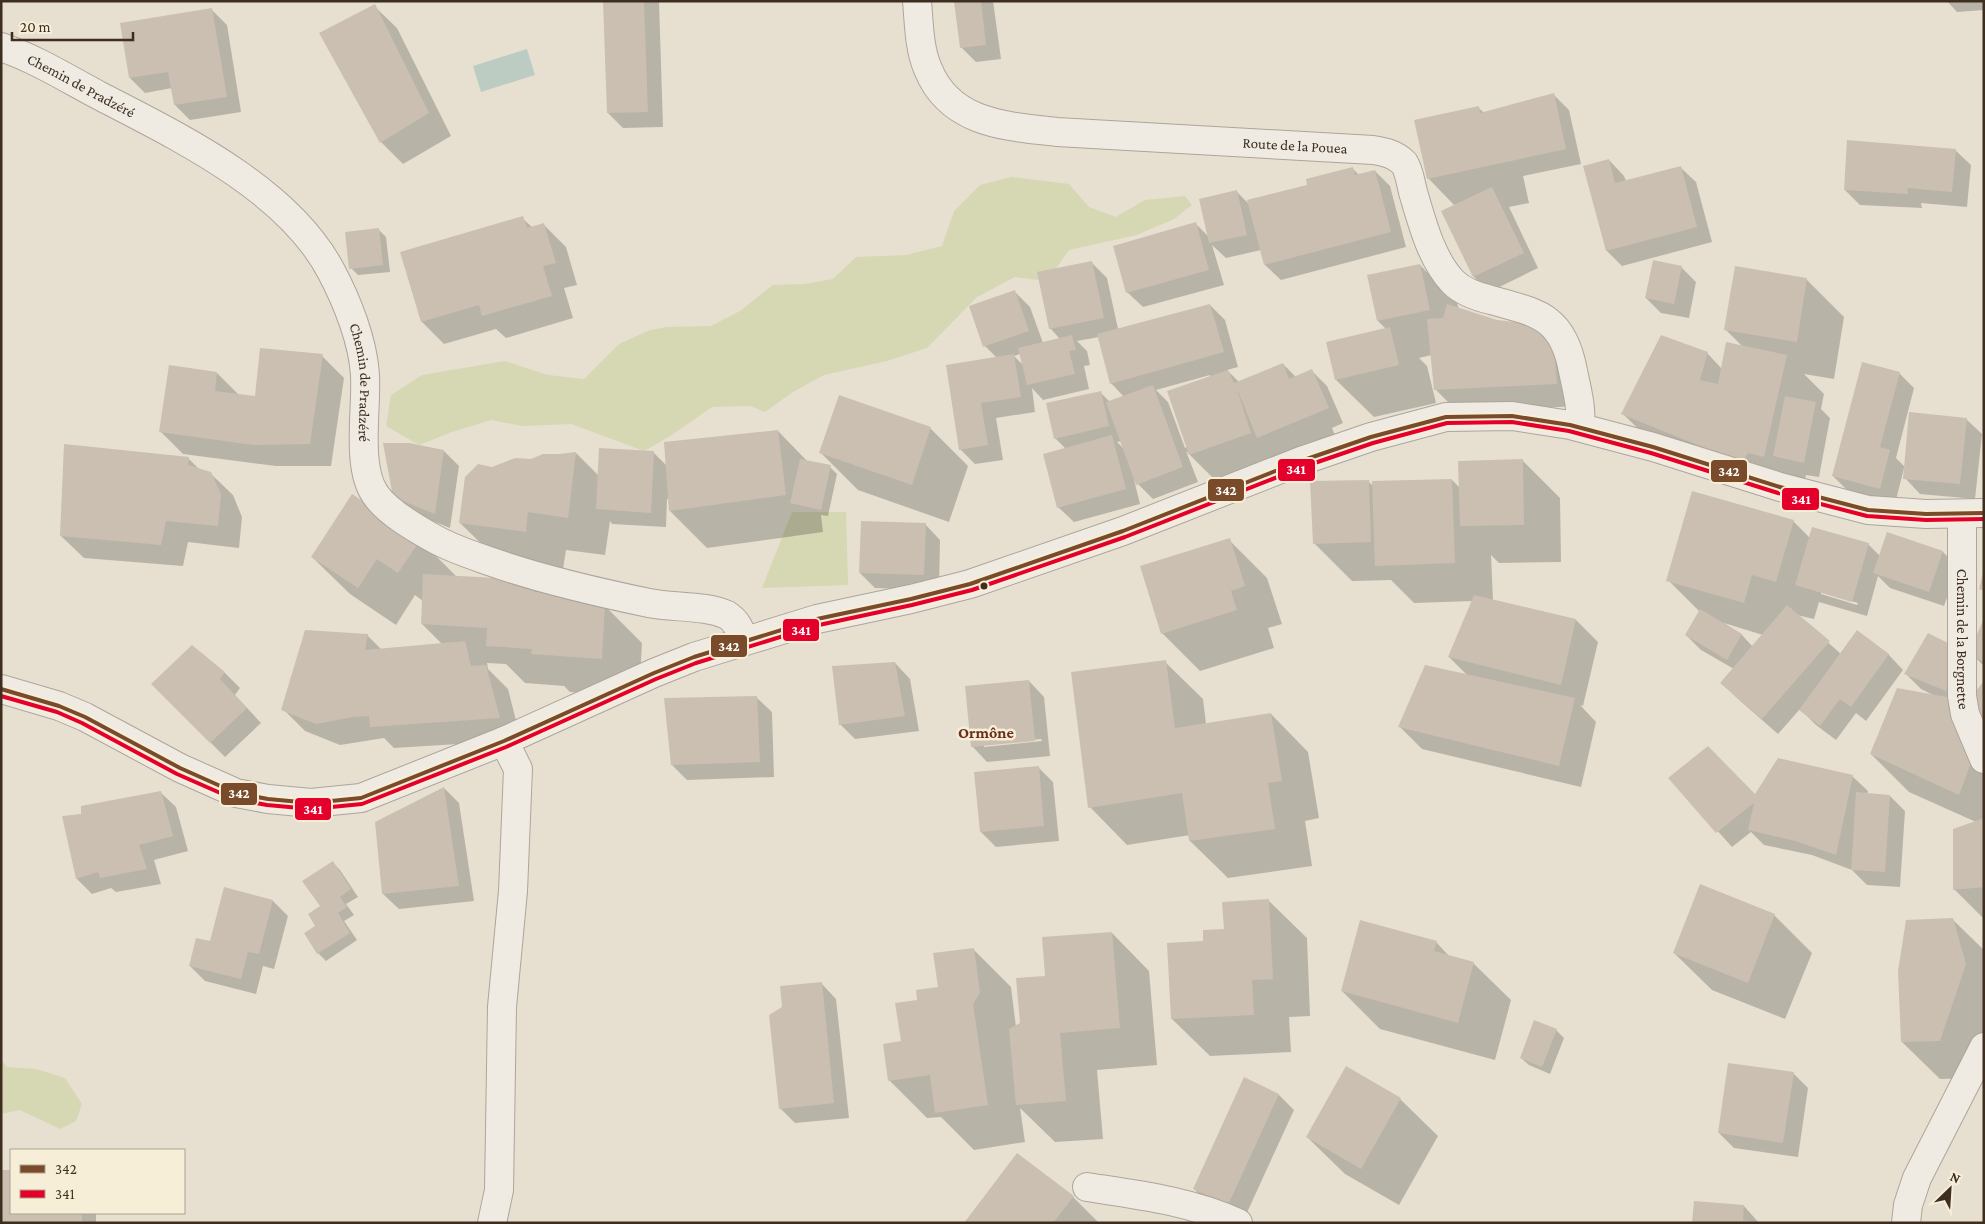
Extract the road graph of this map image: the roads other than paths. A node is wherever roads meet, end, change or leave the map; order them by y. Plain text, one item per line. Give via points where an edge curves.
1 (917, 1) edge
2 (1, 47) edge
3 (1580, 427) junction
4 (1973, 514) edge
5 (744, 640) junction
6 (1, 689) edge
7 (504, 741) junction
8 (1984, 759) edge
9 (1984, 1047) edge
10 (1087, 1188) dead end
11 (492, 1223) edge
12 (1238, 1223) edge
13 (1906, 1223) edge

1 - 3 street, Route de la Pouea via 927,68 939,92 956,108 988,122 1057,132 1373,150 1393,154 1405,164 1425,230 1440,263 1454,283 1476,296 1546,318 1564,340 1571,358 1581,412
2 - 5 street, Chemin de Pradzéré via 145,119 223,164 272,198 306,234 331,269 347,305 364,362 364,452 370,483 381,501 402,519 450,547 529,574 652,604 719,612 736,622
3 - 4 street via 1868,510
3 - 5 street via 1491,415 1422,422 1301,461 1123,531 970,584 817,619
4 - 8 street, Chemin de la Borgnette via 1962,696 1965,714
5 - 7 street via 654,673
6 - 7 street via 85,717 180,768 236,793 268,799 311,803 361,798
7 - 11 street via 518,769 513,891 502,1007 499,1190
9 - 13 street via 1917,1178
10 - 12 street via 1169,1200

